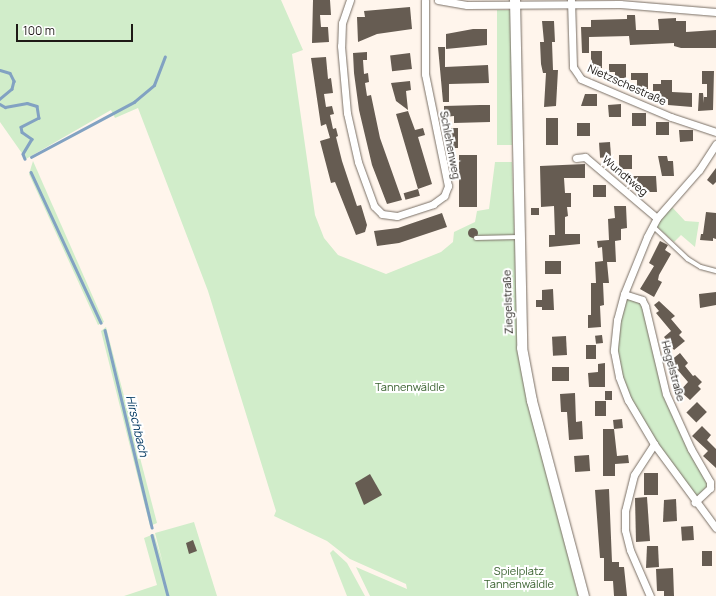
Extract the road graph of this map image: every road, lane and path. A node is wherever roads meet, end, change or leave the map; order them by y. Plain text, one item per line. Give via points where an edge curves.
1 (350, 0) edge
2 (425, 0) edge
3 (438, 0) edge
4 (571, 2) edge
5 (515, 3) edge
6 (662, 3) edge
7 (716, 12) edge
8 (716, 132) edge
9 (716, 144) edge
10 (576, 158) dead end
11 (658, 218) junction
12 (653, 226) junction
13 (518, 237) junction
14 (476, 238) dead end
15 (716, 271) edge
16 (624, 294) junction
17 (654, 444) junction
18 (695, 502) junction
19 (716, 526) edge
20 (584, 596) edge
21 (650, 596) edge

1 - 2 street, Schlehenweg via 342,23 341,46 348,112 358,162 374,206 382,214 397,216 433,204 444,196 448,186 425,74
3 - 5 street via 467,5
4 - 5 street
4 - 6 street
4 - 8 street, Nietzschestraße via 573,67 581,79 671,117
5 - 13 main road, Ziegelstraße
6 - 7 street
9 - 11 street via 699,170
10 - 11 street, Wundtweg via 585,158
11 - 12 street
12 - 15 lane via 688,259 701,267
12 - 16 street
13 - 14 lane
13 - 20 main road, Ziegelstraße via 520,317 528,378
16 - 17 street via 617,320 614,351 619,377 628,400
16 - 18 street, Hegelstraße via 642,300 645,306 666,394 691,449 710,482 710,488
17 - 18 street
17 - 21 street via 634,475 625,511 625,530 630,550
18 - 19 street

